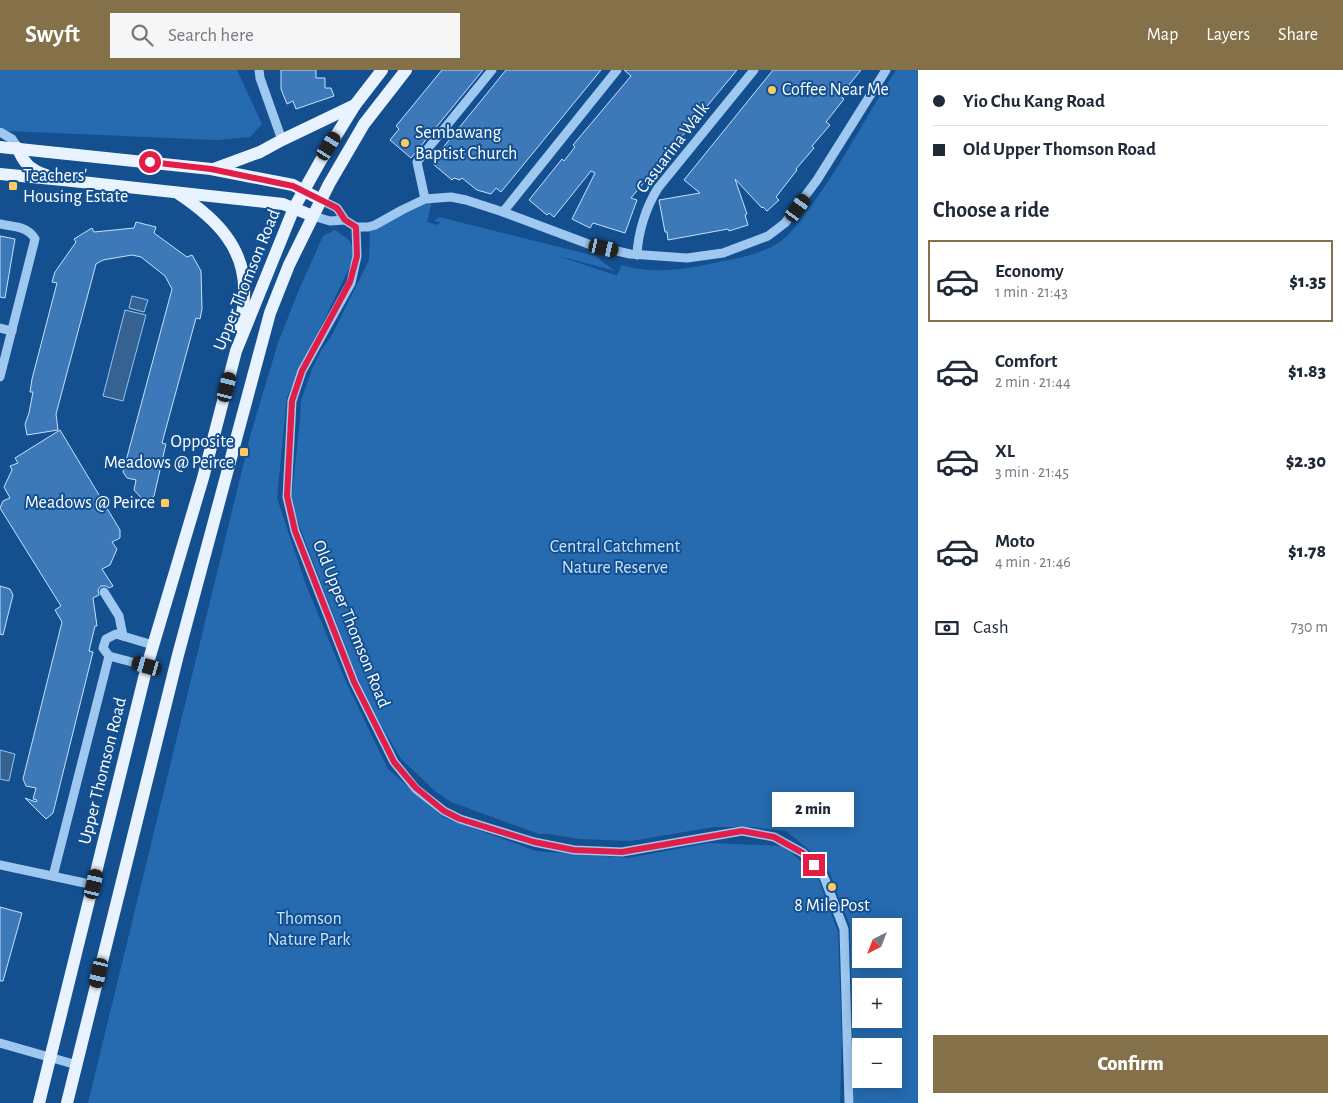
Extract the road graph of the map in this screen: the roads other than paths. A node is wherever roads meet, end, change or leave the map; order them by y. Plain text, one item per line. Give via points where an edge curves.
1 (259, 70) edge
2 (382, 70) edge
3 (406, 70) edge
4 (492, 70) edge
5 (617, 70) edge
6 (754, 70) edge
7 (886, 70) edge
8 (355, 105) junction
9 (0, 132) edge
10 (282, 140) junction
11 (0, 146) edge
12 (18, 148) junction
13 (211, 169) junction
14 (0, 174) edge
15 (63, 180) junction
16 (304, 190) junction
17 (177, 192) junction
18 (425, 199) junction
19 (321, 200) junction
20 (294, 208) junction
21 (503, 212) junction
22 (312, 216) junction
23 (345, 220) junction
24 (0, 224) edge
25 (356, 227) junction
26 (637, 255) junction
27 (0, 328) edge
28 (12, 331) junction
29 (236, 351) junction
30 (0, 377) edge
31 (104, 592) dead end
32 (119, 635) junction
33 (153, 645) junction
34 (109, 656) junction
35 (147, 666) junction
36 (0, 865) edge
37 (54, 876) junction
38 (94, 884) junction
39 (0, 1043) edge
40 (51, 1058) junction
41 (77, 1065) junction
42 (40, 1103) edge
43 (67, 1103) edge
44 (850, 1103) edge

1 - 10 street
2 - 8 main road, Upper Thomson Road
3 - 19 main road, Upper Thomson Road via 364,124
4 - 18 street via 417,162
5 - 21 street
6 - 26 street, Casuarina Walk via 651,199
7 - 26 street via 813,186 785,223 768,236 723,253 687,258
8 - 10 main road
8 - 16 main road, Upper Thomson Road
9 - 12 street
10 - 13 main road via 252,155
11 - 12 main road
12 - 13 main road
12 - 15 main road via 21,158 35,172
13 - 16 main road
14 - 15 main road
15 - 17 main road
16 - 19 main road
16 - 20 main road, Upper Thomson Road
17 - 20 main road
17 - 29 main road via 215,221 238,258 244,296
18 - 21 street via 451,197
18 - 25 street via 375,225
19 - 22 main road, Upper Thomson Road
19 - 23 street via 337,208
20 - 22 main road
20 - 29 main road, Upper Thomson Road
21 - 26 street via 591,245
22 - 23 street via 330,221
22 - 41 main road, Upper Thomson Road via 270,313 178,654
23 - 25 street
24 - 28 street via 27,229 35,239
25 - 44 street, Old Upper Thomson Road via 357,256 350,282 302,371 292,401 287,496 295,531 354,682 394,762 416,788 444,811 534,842 574,850 622,852 742,831 774,837 803,853 824,877 844,929
27 - 28 street
28 - 30 street
29 - 33 main road, Upper Thomson Road via 204,478
31 - 32 street via 119,616
32 - 33 street
32 - 34 street via 106,639 103,648
33 - 35 main road, Upper Thomson Road
34 - 35 street
34 - 37 street
35 - 38 main road, Upper Thomson Road
36 - 37 street
37 - 38 street
38 - 40 main road, Upper Thomson Road
39 - 40 street
40 - 41 street
40 - 42 main road, Upper Thomson Road
41 - 43 main road, Upper Thomson Road

